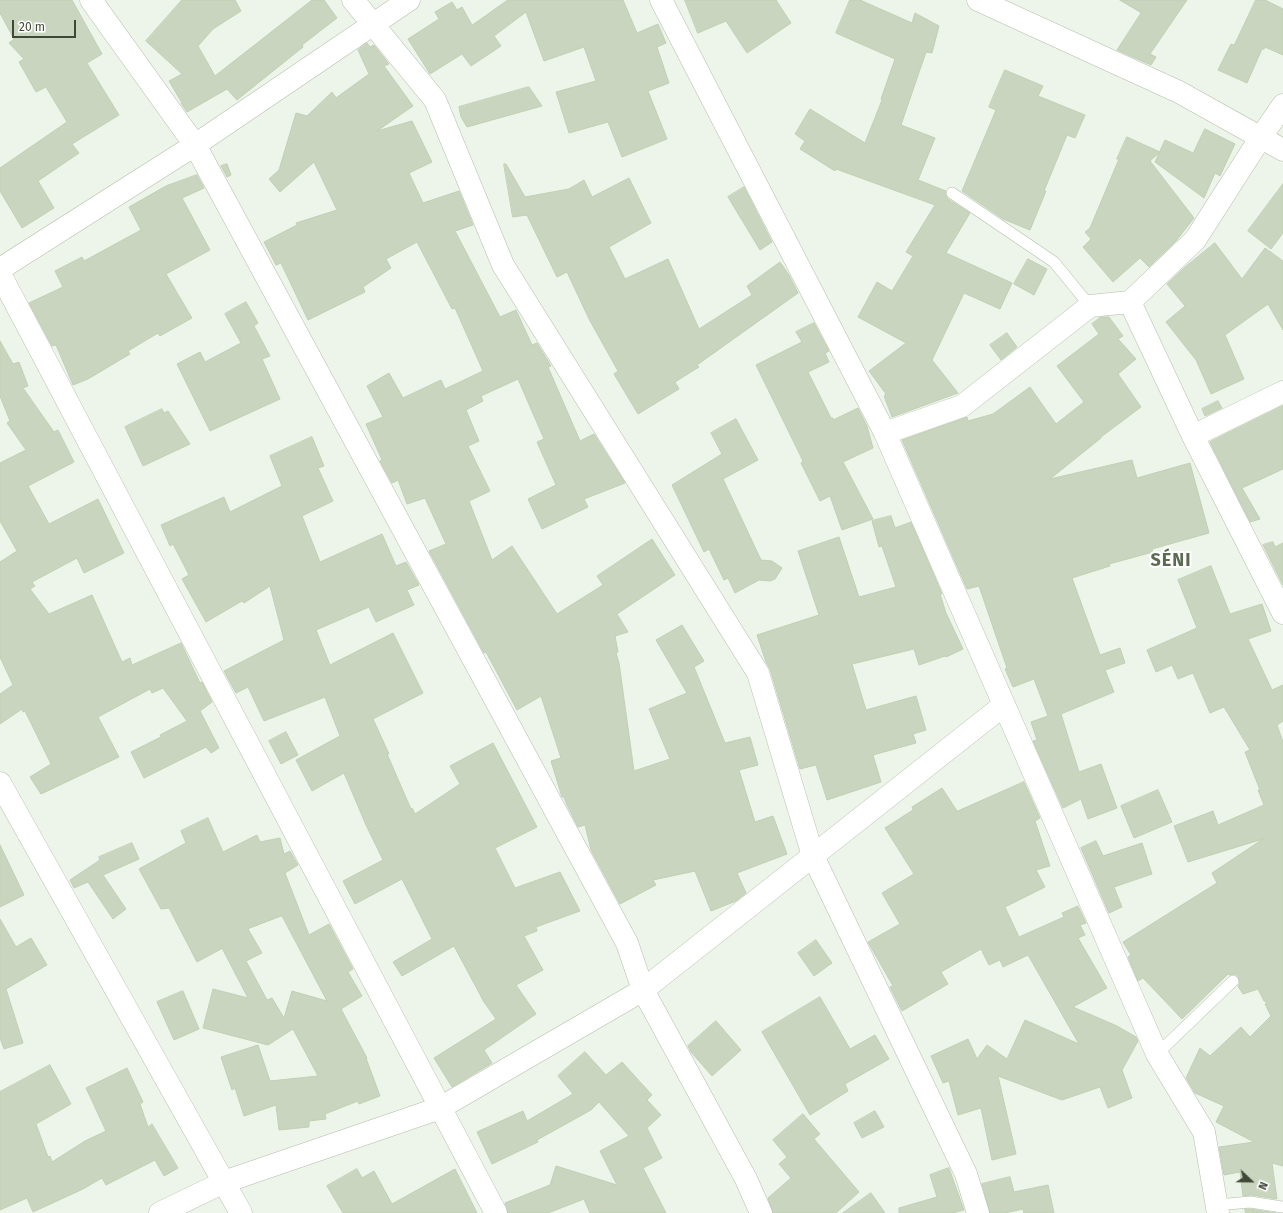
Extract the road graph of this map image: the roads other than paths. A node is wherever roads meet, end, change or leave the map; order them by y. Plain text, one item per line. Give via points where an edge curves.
1 (91, 0) edge
2 (353, 0) edge
3 (409, 0) edge
4 (661, 0) edge
5 (978, 0) edge
6 (374, 24) junction
7 (1283, 105) edge
8 (1261, 137) junction
9 (195, 146) junction
10 (1283, 150) edge
11 (952, 193) dead end
12 (0, 269) edge
13 (0, 274) edge
14 (1130, 302) junction
15 (1090, 306) junction
16 (1283, 392) edge
17 (885, 434) junction
18 (1193, 436) junction
19 (1283, 613) edge
20 (1004, 705) junction
21 (0, 783) edge
22 (813, 856) junction
23 (1233, 981) dead end
24 (644, 990) junction
25 (1156, 1054) junction
26 (440, 1108) junction
27 (224, 1182) junction
28 (1283, 1207) edge
29 (1218, 1209) edge
30 (160, 1213) edge
31 (241, 1213) edge
32 (496, 1213) edge
33 (761, 1213) edge
34 (978, 1213) edge

1 - 9 street
2 - 6 street
3 - 6 street
4 - 17 street
5 - 8 street via 1179,92
6 - 9 street
6 - 22 street via 435,100 503,265 758,673
7 - 8 street
8 - 10 street
8 - 14 street via 1195,240
9 - 12 street
9 - 24 street via 627,943
11 - 15 lane via 1054,262
13 - 26 street
14 - 15 street
14 - 18 street
15 - 17 street via 962,406
16 - 18 street
17 - 20 street
18 - 19 street
20 - 22 street
20 - 25 street
21 - 27 street
22 - 24 street
22 - 34 street via 966,1174
23 - 25 lane
24 - 26 street
24 - 33 street via 746,1179
25 - 29 street via 1204,1132
26 - 27 street
26 - 32 street
27 - 30 street
27 - 31 street
28 - 29 lane via 1250,1202

